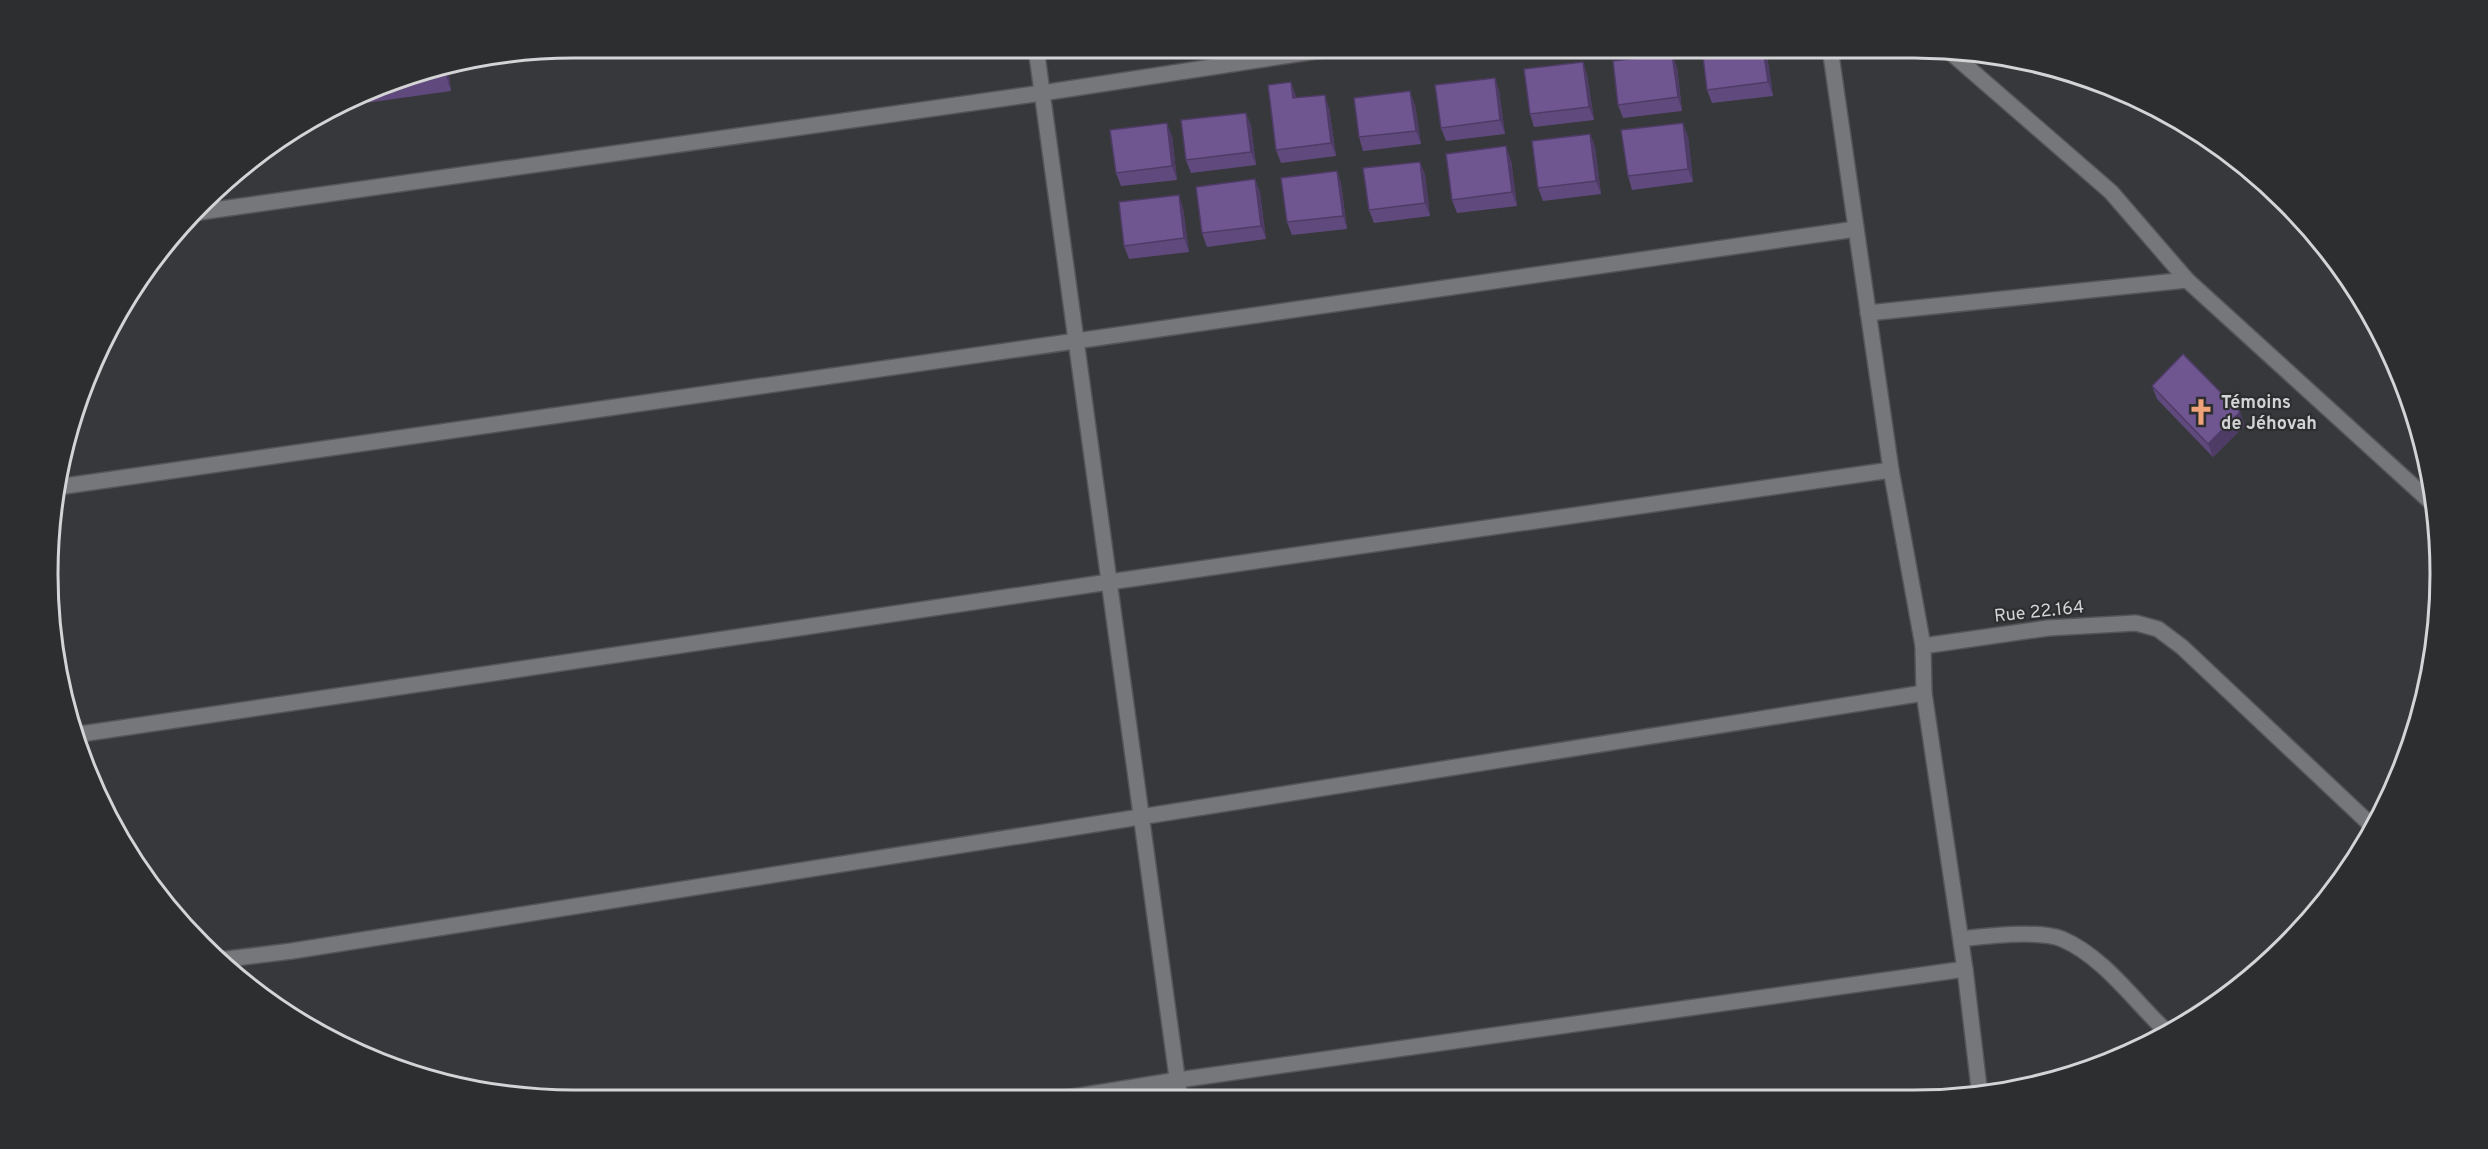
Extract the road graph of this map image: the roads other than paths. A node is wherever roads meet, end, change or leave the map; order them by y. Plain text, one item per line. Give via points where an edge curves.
1 (1037, 58) edge
2 (1263, 58) edge
3 (1831, 58) edge
4 (1961, 61) edge
5 (1042, 93) junction
6 (209, 211) edge
7 (1856, 229) junction
8 (2187, 280) junction
9 (1868, 313) junction
10 (1076, 341) junction
11 (1891, 470) junction
12 (66, 486) edge
13 (2423, 495) edge
14 (1109, 582) junction
15 (1923, 646) junction
16 (1924, 693) junction
17 (84, 734) edge
18 (1142, 817) junction
19 (2367, 820) edge
20 (1961, 939) junction
21 (230, 959) edge
22 (1965, 969) junction
23 (2161, 1027) edge
24 (1178, 1080) junction
25 (1979, 1086) edge
26 (1119, 1090) edge
27 (1179, 1090) edge

1 - 5 street
2 - 5 street
3 - 7 street
4 - 8 street via 2112,192
5 - 6 street
5 - 10 street
7 - 9 street
7 - 10 street
8 - 9 street
8 - 13 street
9 - 11 street
10 - 12 street
10 - 14 street
11 - 14 street
11 - 15 street
14 - 17 street
14 - 18 street
15 - 16 street
15 - 19 street, Rue 22.164 via 2060,627 2136,623 2158,629
16 - 18 street
16 - 20 street
18 - 21 street
18 - 24 street
20 - 22 street
20 - 23 street via 1996,934 2060,938 2085,952
22 - 24 street
22 - 25 street
24 - 26 street
24 - 27 street

